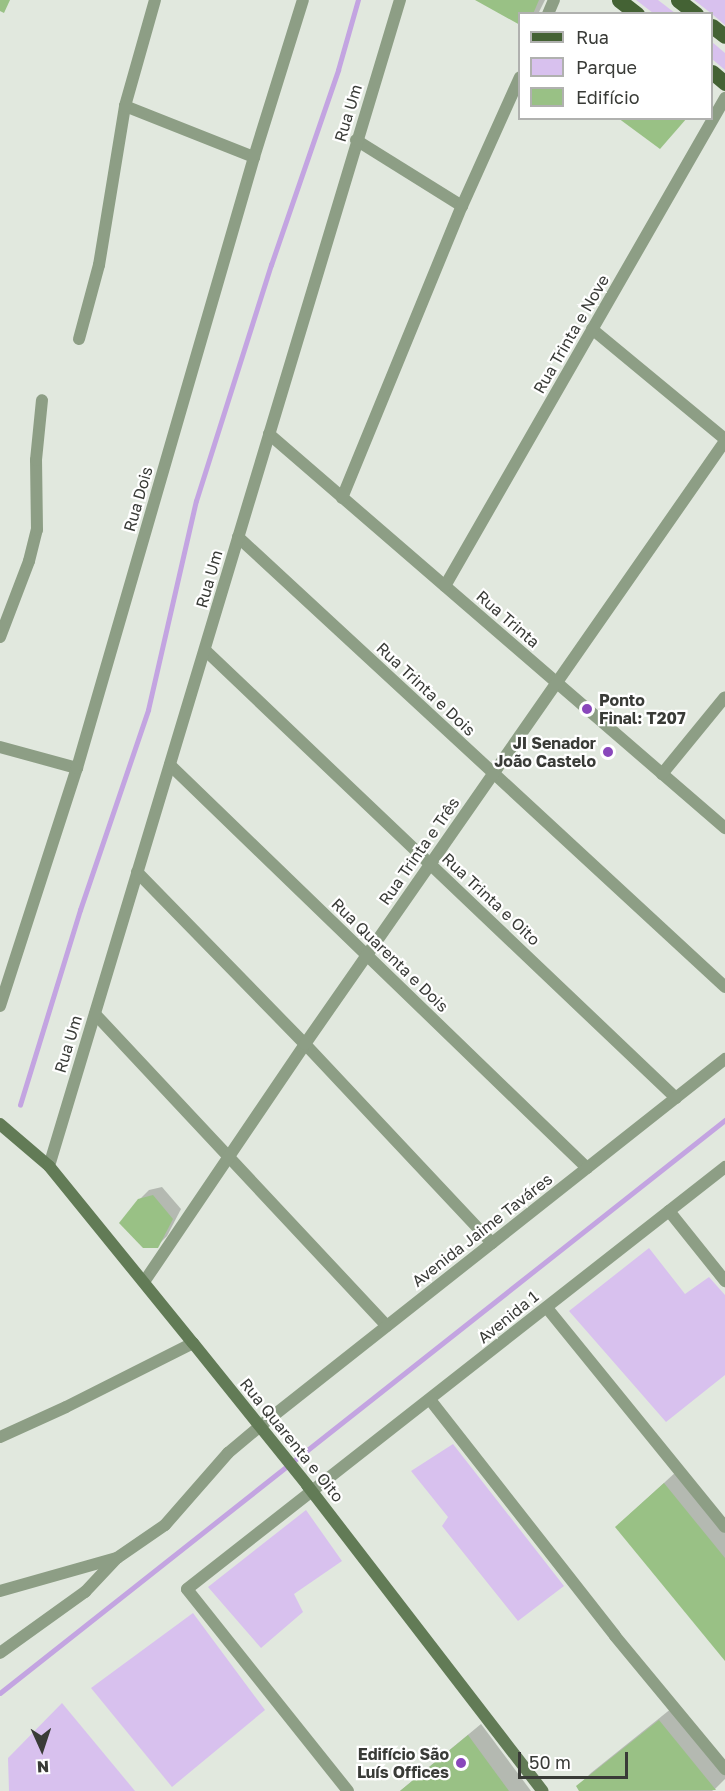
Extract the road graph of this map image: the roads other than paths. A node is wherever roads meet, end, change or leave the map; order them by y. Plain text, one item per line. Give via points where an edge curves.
1 (155, 0) edge
2 (303, 0) edge
3 (400, 0) edge
4 (620, 0) edge
5 (678, 0) edge
6 (635, 12) edge
7 (693, 12) edge
8 (713, 74) edge
9 (518, 79) edge
10 (725, 83) edge
11 (725, 98) edge
12 (125, 106) junction
13 (713, 119) edge
14 (712, 120) edge
15 (356, 140) junction
16 (254, 157) junction
17 (462, 206) junction
18 (592, 329) junction
19 (79, 339) dead end
20 (42, 400) dead end
21 (269, 434) junction
22 (725, 440) edge
23 (342, 498) junction
24 (238, 537) junction
25 (445, 586) junction
26 (0, 637) edge
27 (205, 650) junction
28 (556, 683) junction
29 (725, 697) edge
30 (0, 747) edge
31 (170, 765) junction
32 (77, 768) junction
33 (493, 773) junction
34 (662, 774) junction
35 (725, 828) edge
36 (430, 864) junction
37 (137, 872) junction
38 (367, 955) junction
39 (725, 987) edge
40 (0, 1006) edge
41 (95, 1014) junction
42 (305, 1044) junction
43 (725, 1059) edge
44 (676, 1098) junction
45 (0, 1124) edge
46 (228, 1156) junction
47 (49, 1166) junction
48 (725, 1167) edge
49 (587, 1168) junction
50 (669, 1211) junction
51 (492, 1243) junction
52 (725, 1281) edge
53 (144, 1282) junction
54 (547, 1308) junction
55 (387, 1326) junction
56 (193, 1343) junction
57 (430, 1401) junction
58 (259, 1427) junction
59 (0, 1437) edge
60 (310, 1489) junction
61 (725, 1527) edge
62 (117, 1558) junction
63 (0, 1591) edge
64 (0, 1653) edge
65 (725, 1769) edge
66 (348, 1791) edge
67 (543, 1791) edge

1 - 12 street
2 - 16 street, Rua Dois
3 - 15 street, Rua Um
4 - 6 main road
5 - 7 main road
8 - 10 main road
9 - 17 street
11 - 13 street, Rua Trinta e Nove
12 - 16 street
12 - 19 street via 99,265
14 - 18 street, Rua Trinta e Nove
15 - 17 street
15 - 21 street, Rua Um
16 - 32 street, Rua Dois
17 - 23 street
18 - 22 street
18 - 25 street, Rua Trinta e Nove
20 - 26 street via 36,460 37,530
21 - 23 street, Rua Trinta
21 - 24 street, Rua Um
22 - 28 street, Rua Trinta e Três
23 - 25 street, Rua Trinta
24 - 27 street, Rua Um
24 - 33 street, Rua Trinta e Dois
25 - 28 street, Rua Trinta
27 - 31 street, Rua Um
27 - 36 street, Rua Trinta e Oito
28 - 33 street, Rua Trinta e Três
28 - 34 street, Rua Trinta
29 - 34 street
30 - 32 street
31 - 37 street, Rua Um
31 - 38 street, Rua Quarenta e Dois
32 - 40 street, Rua Dois
33 - 36 street, Rua Trinta e Três
33 - 39 street, Rua Trinta e Dois
34 - 35 street, Rua Trinta
36 - 38 street, Rua Trinta e Três
36 - 44 street, Rua Trinta e Oito
37 - 41 street, Rua Um
37 - 42 street
38 - 42 street, Rua Trinta e Três
38 - 49 street, Rua Quarenta e Dois
41 - 46 street
41 - 47 street, Rua Um
42 - 46 street, Rua Trinta e Três
42 - 51 street
43 - 44 street, Avenida Jaime Taváres
44 - 49 street, Avenida Jaime Taváres
45 - 47 main road, Rua Quarenta e Oito
46 - 53 street, Rua Trinta e Três
46 - 55 street
47 - 53 main road, Rua Quarenta e Oito
48 - 50 street, Avenida 1
49 - 51 street, Avenida Jaime Taváres
50 - 52 street
50 - 54 street, Avenida 1
51 - 55 street, Avenida Jaime Taváres
53 - 56 main road, Rua Quarenta e Oito
54 - 57 street, Avenida 1
54 - 61 street
55 - 58 street, Avenida Jaime Taváres
56 - 58 main road, Rua Quarenta e Oito
56 - 59 street
57 - 60 street, Avenida 1
57 - 65 street via 607,1627
58 - 60 main road, Rua Quarenta e Oito
58 - 62 street, Avenida Jaime Taváres via 228,1453 165,1524
60 - 66 street, Avenida 1 via 187,1589
60 - 67 main road, Rua Quarenta e Oito
62 - 63 street
62 - 64 street via 85,1592

